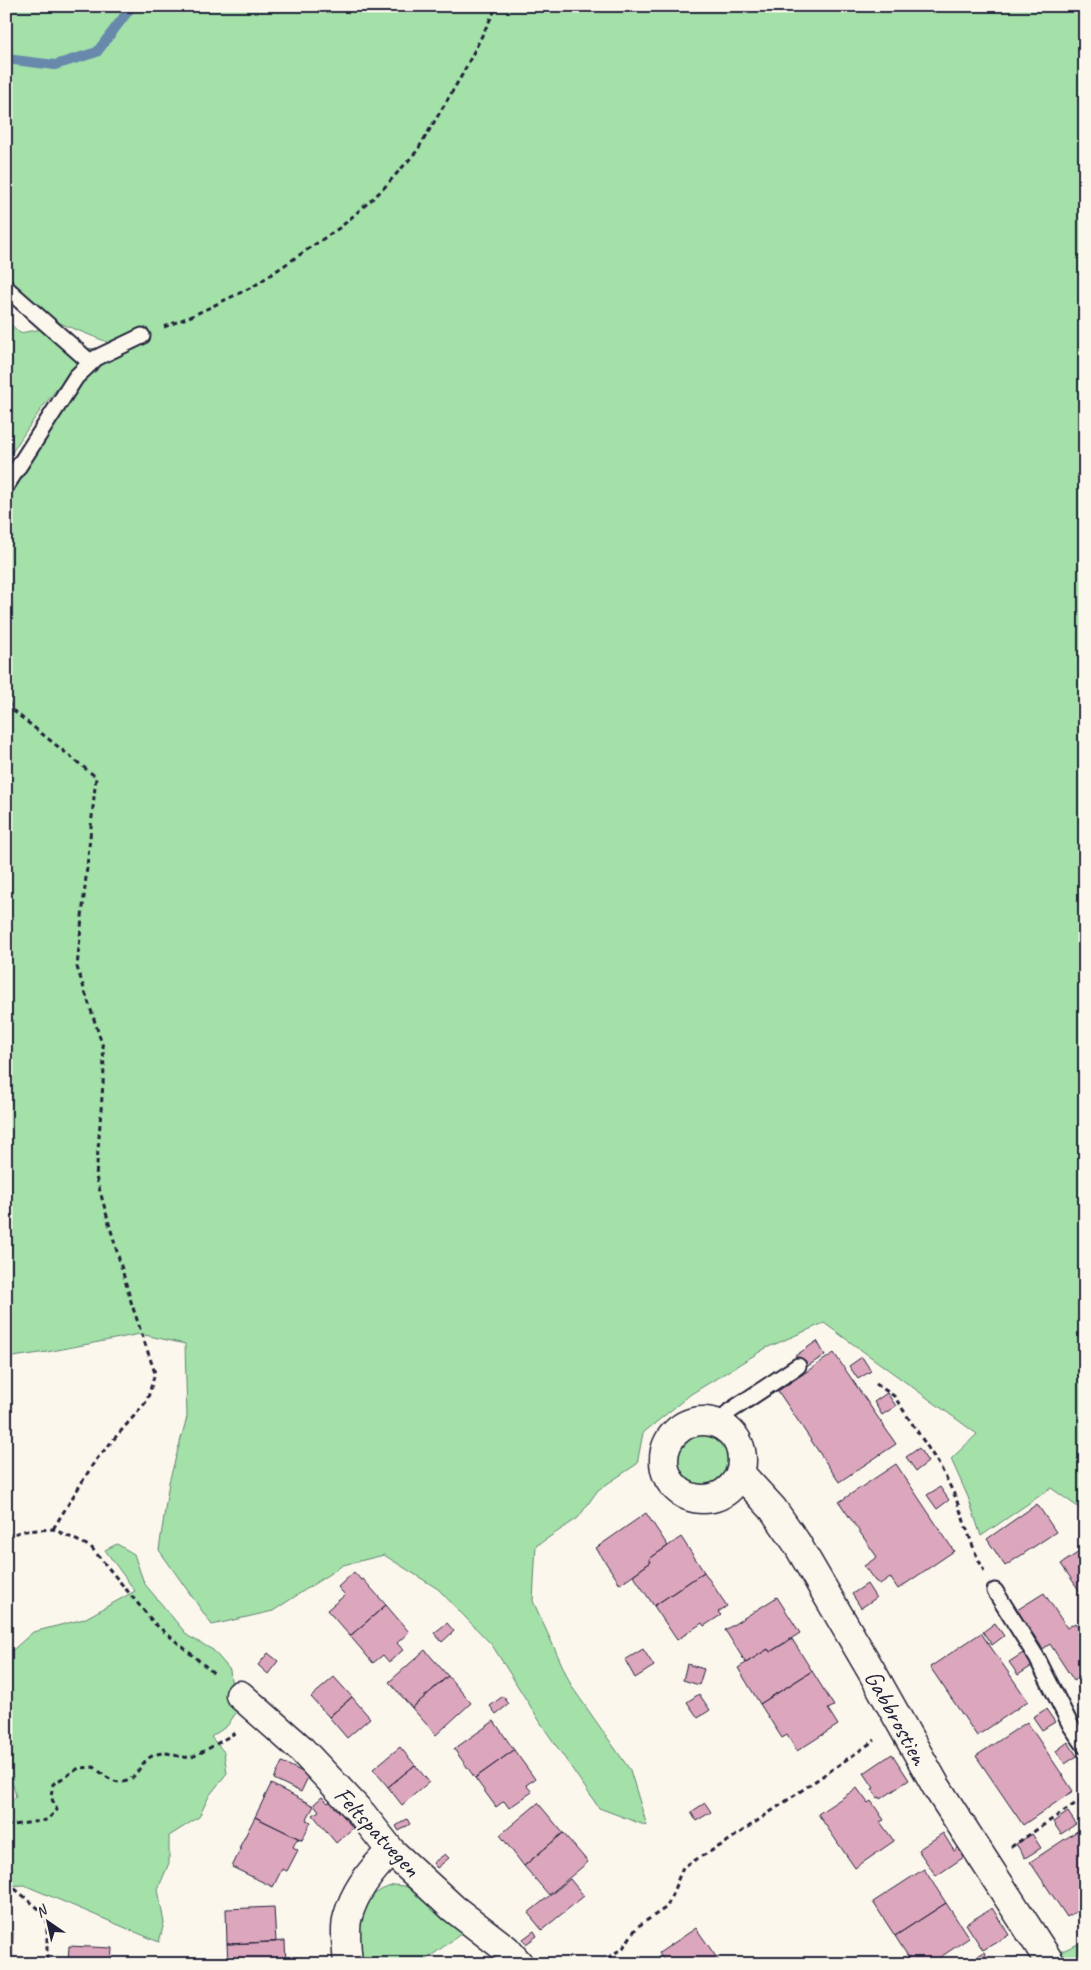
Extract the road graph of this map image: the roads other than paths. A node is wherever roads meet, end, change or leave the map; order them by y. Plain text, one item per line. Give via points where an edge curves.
1 (6, 288) edge
2 (142, 336) road end
3 (90, 362) junction
4 (6, 486) edge
5 (798, 1366) dead end
6 (720, 1424) junction
7 (740, 1473) junction
8 (994, 1591) road end
9 (240, 1695) road end
10 (1085, 1746) edge
11 (391, 1851) junction
12 (348, 1964) edge
13 (519, 1964) edge
14 (1051, 1964) edge

1 - 3 lane
2 - 3 lane
3 - 4 lane via 76,377
5 - 6 lane via 730,1411
6 - 7 street via 735,1436 742,1457
6 - 7 street via 702,1420 682,1426 670,1437 664,1453 664,1470 673,1487 692,1498 715,1498 730,1489
7 - 14 street, Gabbrostien via 773,1509 796,1542 936,1786
8 - 10 lane via 1037,1658 1071,1726
9 - 11 street, Feltspatvegen via 299,1747 362,1814
11 - 12 street via 373,1869 347,1917
11 - 13 street, Feltspatvegen via 454,1908 506,1949

